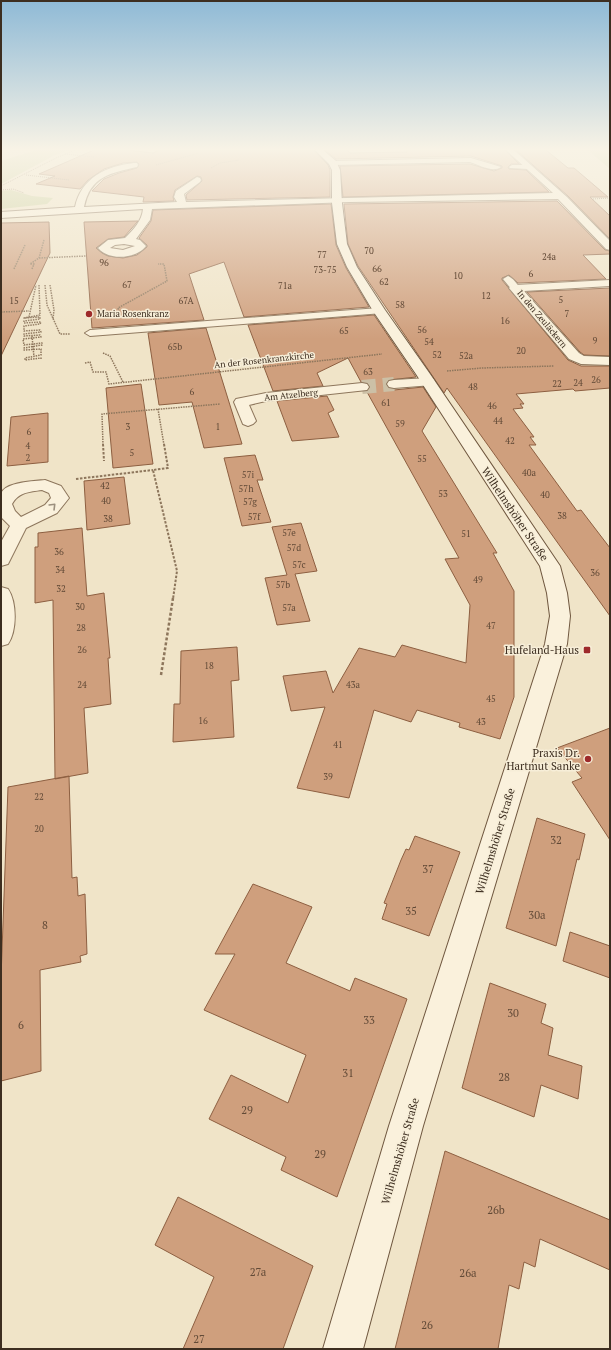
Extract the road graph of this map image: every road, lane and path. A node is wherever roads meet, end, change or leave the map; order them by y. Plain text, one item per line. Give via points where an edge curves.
1 (27, 213) edge
2 (148, 213) edge
3 (338, 213) edge
4 (577, 213) edge
5 (1, 215) edge
6 (44, 240) dead end
7 (128, 241) dead end
8 (25, 245) dead end
9 (610, 247) edge
10 (38, 258) junction
11 (62, 259) dead end
12 (158, 264) dead end
13 (14, 269) dead end
14 (32, 269) dead end
15 (610, 283) edge
16 (36, 285) dead end
17 (39, 285) dead end
18 (45, 285) dead end
19 (50, 285) dead end
20 (29, 311) junction
21 (379, 311) junction
22 (1, 312) edge
23 (29, 320) junction
24 (53, 320) junction
25 (125, 329) junction
26 (90, 333) dead end
27 (31, 334) junction
28 (60, 334) dead end
29 (33, 345) junction
30 (34, 349) junction
31 (407, 352) junction
32 (34, 359) junction
33 (41, 360) dead end
34 (582, 360) junction
35 (610, 361) edge
36 (85, 363) dead end
37 (114, 364) dead end
38 (425, 378) junction
39 (123, 382) junction
40 (394, 384) tunnel mouth
41 (362, 387) tunnel mouth
42 (241, 402) junction
43 (158, 409) junction
44 (248, 422) dead end
45 (104, 461) dead end
46 (153, 470) junction
47 (73, 479) dead end
48 (5, 491) edge
49 (19, 525) junction
50 (1, 560) edge
51 (1, 593) edge
52 (1, 639) edge
53 (161, 675) dead end
54 (343, 1349) edge

1 - 5 street
2 - 7 street
3 - 21 street, Wilhelmshöher Straße via 345,254
4 - 9 street
6 - 10 path
8 - 13 path
10 - 11 path via 64,257
10 - 14 path via 30,264 34,264
12 - 25 path via 164,264 167,281 118,308
15 - 34 street, In den Zeuläckern via 512,284 568,351
16 - 20 path
17 - 23 path via 40,315
18 - 24 path via 46,302
19 - 24 path via 56,312
20 - 22 path
20 - 23 path
21 - 25 lane
21 - 31 street, Wilhelmshöher Straße
23 - 27 path
23 - 27 path via 24,326 24,331
24 - 28 path
25 - 26 lane
27 - 29 path
27 - 29 path via 23,339 24,345
29 - 30 path
29 - 30 path via 24,350
30 - 32 path
30 - 32 path via 41,349 41,356
31 - 38 street, Wilhelmshöher Straße
31 - 39 path, An der Rosenkranzkirche
32 - 33 path
34 - 35 street
34 - 38 path via 572,365 482,368
36 - 39 path, An der Rosenkranzkirche via 90,362 93,372 106,372 108,384
37 - 39 path
38 - 40 street
38 - 54 street, Wilhelmshöher Straße via 550,566 560,616 556,644 406,1126
41 - 42 street, Am Atzelberg
42 - 43 path
42 - 44 street
43 - 45 path via 102,414
43 - 46 path via 168,468
46 - 47 path
46 - 53 path via 177,571
48 - 49 street via 3,504 7,513
49 -> 48 street via 51,509 60,498 55,490 45,486
49 - 50 street
51 - 52 street via 5,606

